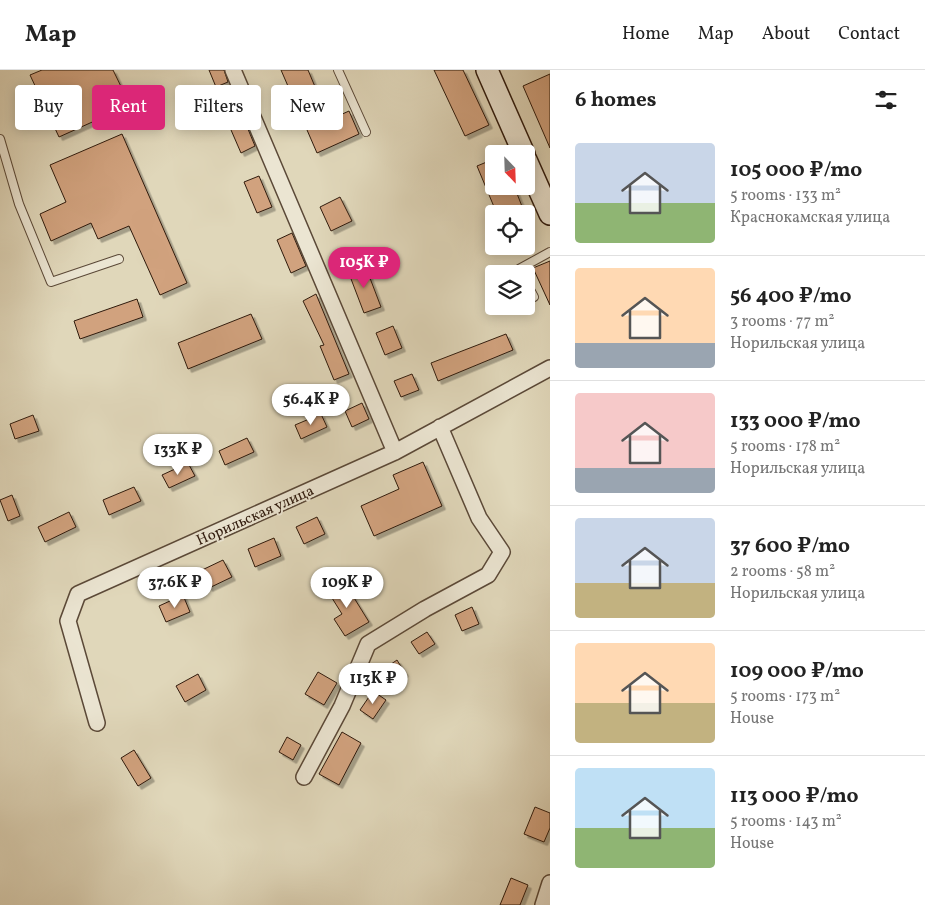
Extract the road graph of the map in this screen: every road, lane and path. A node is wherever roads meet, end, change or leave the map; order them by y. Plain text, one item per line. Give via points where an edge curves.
1 (233, 70) edge
2 (338, 70) edge
3 (487, 70) edge
4 (366, 132) dead end
5 (0, 139) edge
6 (520, 145) edge
7 (535, 174) edge
8 (545, 189) edge
9 (550, 214) edge
10 (550, 252) edge
11 (119, 259) dead end
12 (525, 265) edge
13 (550, 368) edge
14 (440, 428) junction
15 (395, 452) junction
16 (97, 723) dead end
17 (304, 777) dead end
18 (550, 883) edge
19 (543, 905) edge

1 - 15 street
2 - 4 lane
3 - 6 main road
5 - 11 lane via 19,204 51,282
7 - 8 main road
8 - 9 main road
10 - 12 lane
13 - 14 street, Норильская улица
14 - 15 street, Норильская улица
14 - 17 street via 479,518 502,552 488,575 368,644 342,706
15 - 16 street, Норильская улица via 78,594 68,621
18 - 19 street

